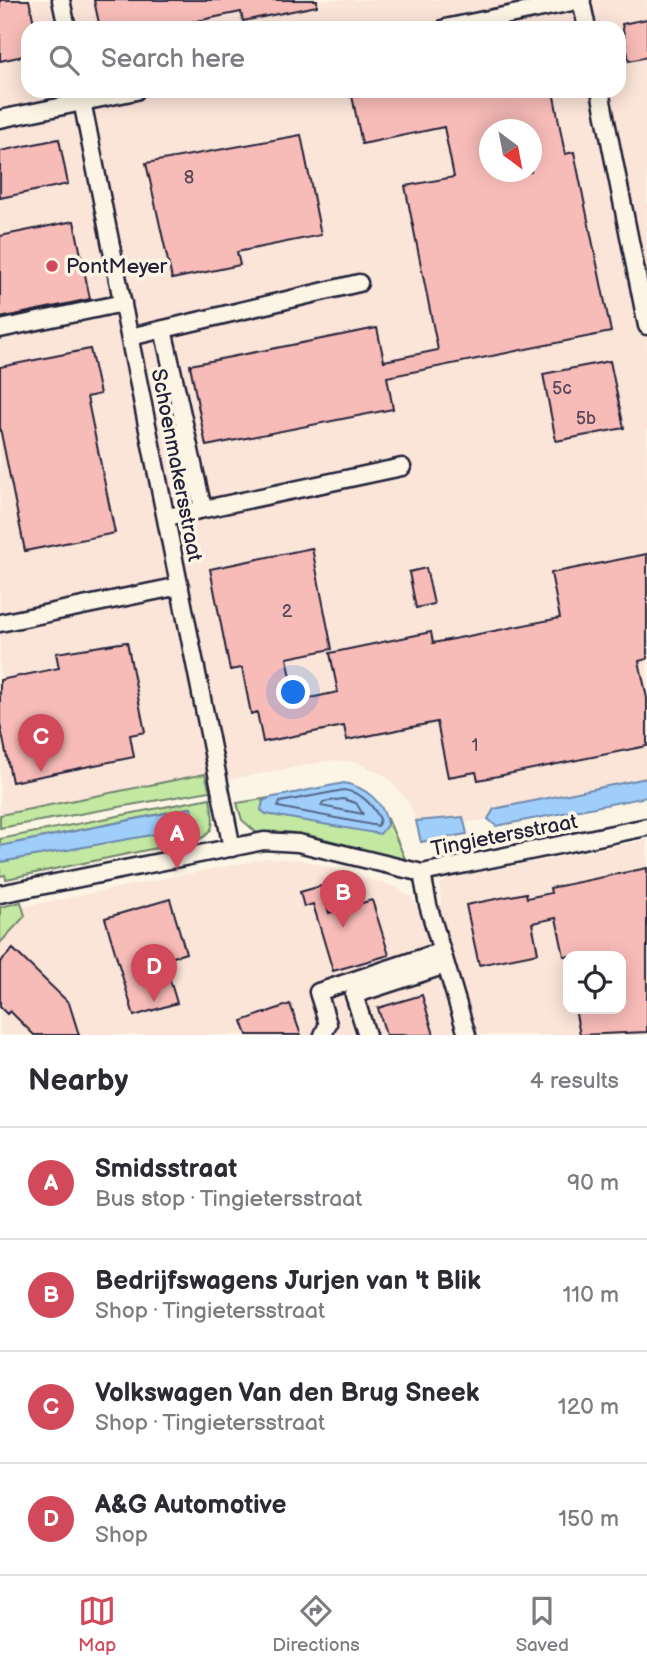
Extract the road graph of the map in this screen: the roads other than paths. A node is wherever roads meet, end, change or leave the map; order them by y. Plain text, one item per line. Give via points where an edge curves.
1 (61, 0) edge
2 (582, 0) edge
3 (66, 21) edge
4 (479, 21) edge
5 (586, 21) edge
6 (74, 98) edge
7 (81, 98) edge
8 (601, 98) edge
9 (0, 119) edge
10 (359, 283) dead end
11 (123, 303) junction
12 (647, 326) edge
13 (0, 329) edge
14 (163, 329) junction
15 (130, 337) junction
16 (402, 467) dead end
17 (203, 509) junction
18 (167, 517) junction
19 (180, 586) junction
20 (0, 623) edge
21 (647, 827) edge
22 (232, 848) junction
23 (422, 873) junction
24 (0, 894) edge
25 (444, 958) junction
26 (323, 1035) edge
27 (368, 1035) edge
28 (467, 1035) edge

1 - 3 street
2 - 4 street
2 - 5 street
6 - 9 street
7 - 11 street, Schoenmakersstraat
8 - 12 street
10 - 14 street
11 - 13 street
11 - 15 street, Schoenmakersstraat
14 - 15 street
14 - 17 street
15 - 18 street, Schoenmakersstraat
16 - 17 street
17 - 18 street
18 - 19 street, Schoenmakersstraat
19 - 20 street
19 - 22 street, Schoenmakersstraat
21 - 23 street, Tingietersstraat
22 - 23 street, Tingietersstraat via 264,841 298,843
22 - 24 street, Tingietersstraat
23 - 25 street
25 - 26 street via 318,992 328,1024
25 - 27 street via 354,995
25 - 28 street

